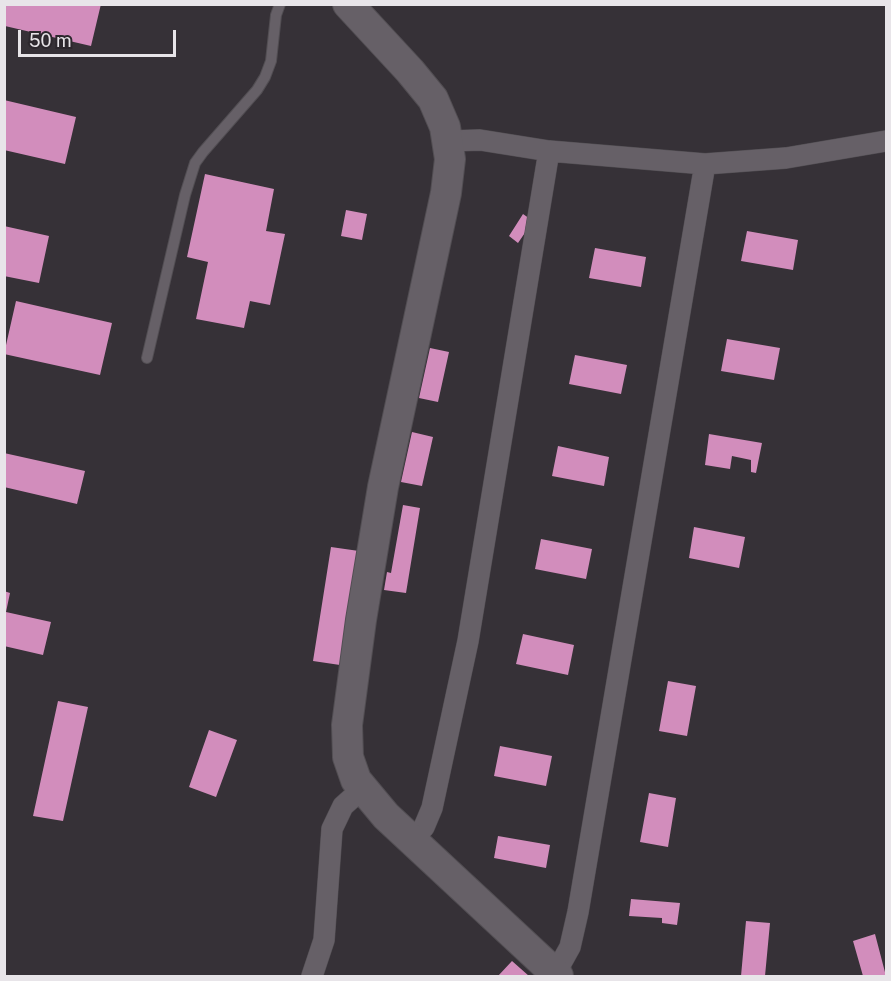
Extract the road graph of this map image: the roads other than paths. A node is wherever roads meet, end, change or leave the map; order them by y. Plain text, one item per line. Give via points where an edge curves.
1 (280, 4) edge
2 (348, 4) edge
3 (449, 141) junction
4 (886, 141) edge
5 (549, 151) junction
6 (705, 164) junction
7 (147, 358) dead end
8 (362, 789) junction
9 (411, 841) junction
10 (556, 975) edge
11 (312, 976) edge

1 - 7 lane via 265,77 195,163
2 - 3 street via 424,87 441,113
3 - 5 street via 480,140
3 - 8 street via 446,193 383,487 359,632 347,748 351,769
4 - 6 street via 786,158
5 - 6 street
5 - 9 street via 468,641 432,808 424,827
6 - 10 street via 578,912 570,947
8 - 9 street
8 - 11 street via 343,806 332,830 324,940
9 - 10 street

